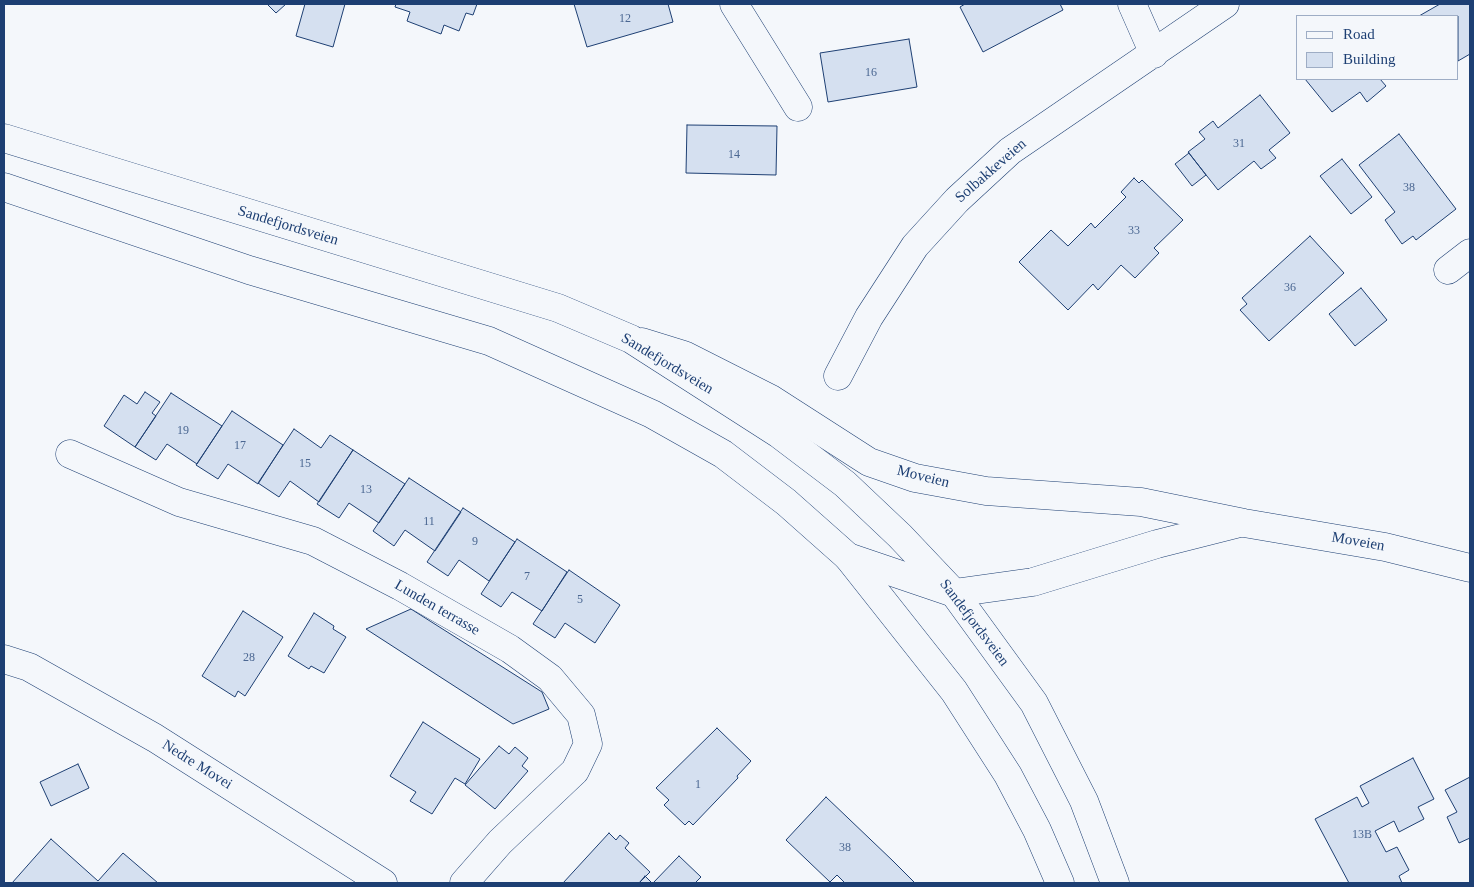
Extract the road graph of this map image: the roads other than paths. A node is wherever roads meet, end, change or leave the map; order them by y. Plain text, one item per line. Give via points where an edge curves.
1 (734, 4) edge
2 (1132, 4) edge
3 (1225, 4) edge
4 (1154, 54) junction
5 (798, 107) dead end
6 (4, 138) edge
7 (4, 187) edge
8 (1470, 253) edge
9 (1448, 270) dead end
10 (631, 339) junction
11 (838, 376) dead end
12 (70, 454) dead end
13 (1244, 523) junction
14 (848, 557) junction
15 (1470, 568) edge
16 (954, 593) junction
17 (4, 659) edge
18 (383, 883) edge
19 (464, 883) edge
20 (1060, 883) edge
21 (1114, 883) edge

1 - 5 street
2 - 4 street
3 - 4 street, Solbakkeveien
4 - 11 street, Solbakkeveien via 1010,151 957,200 914,246
6 - 10 street, Sandefjordsveien via 558,308
7 - 14 street via 248,270 488,341 572,377 652,414 723,454 786,502
8 - 9 street
10 - 13 street, Moveien via 684,354 771,399 869,462 915,478 986,491 1141,502
10 - 16 street, Sandefjordsveien via 779,434 845,484
12 - 19 street, Lunden terrasse via 179,502 313,541 400,586 510,650 550,678 581,714 588,744 575,771 500,842
13 - 15 street, Moveien via 1385,547
13 - 16 street, Moveien via 1157,544 1033,582
14 - 16 street, Moveien
14 - 20 street via 954,691 1008,775 1038,830
16 - 21 street, Sandefjordsveien via 1034,703 1084,801
17 - 18 street, Nedre Movei via 29,667 155,738

